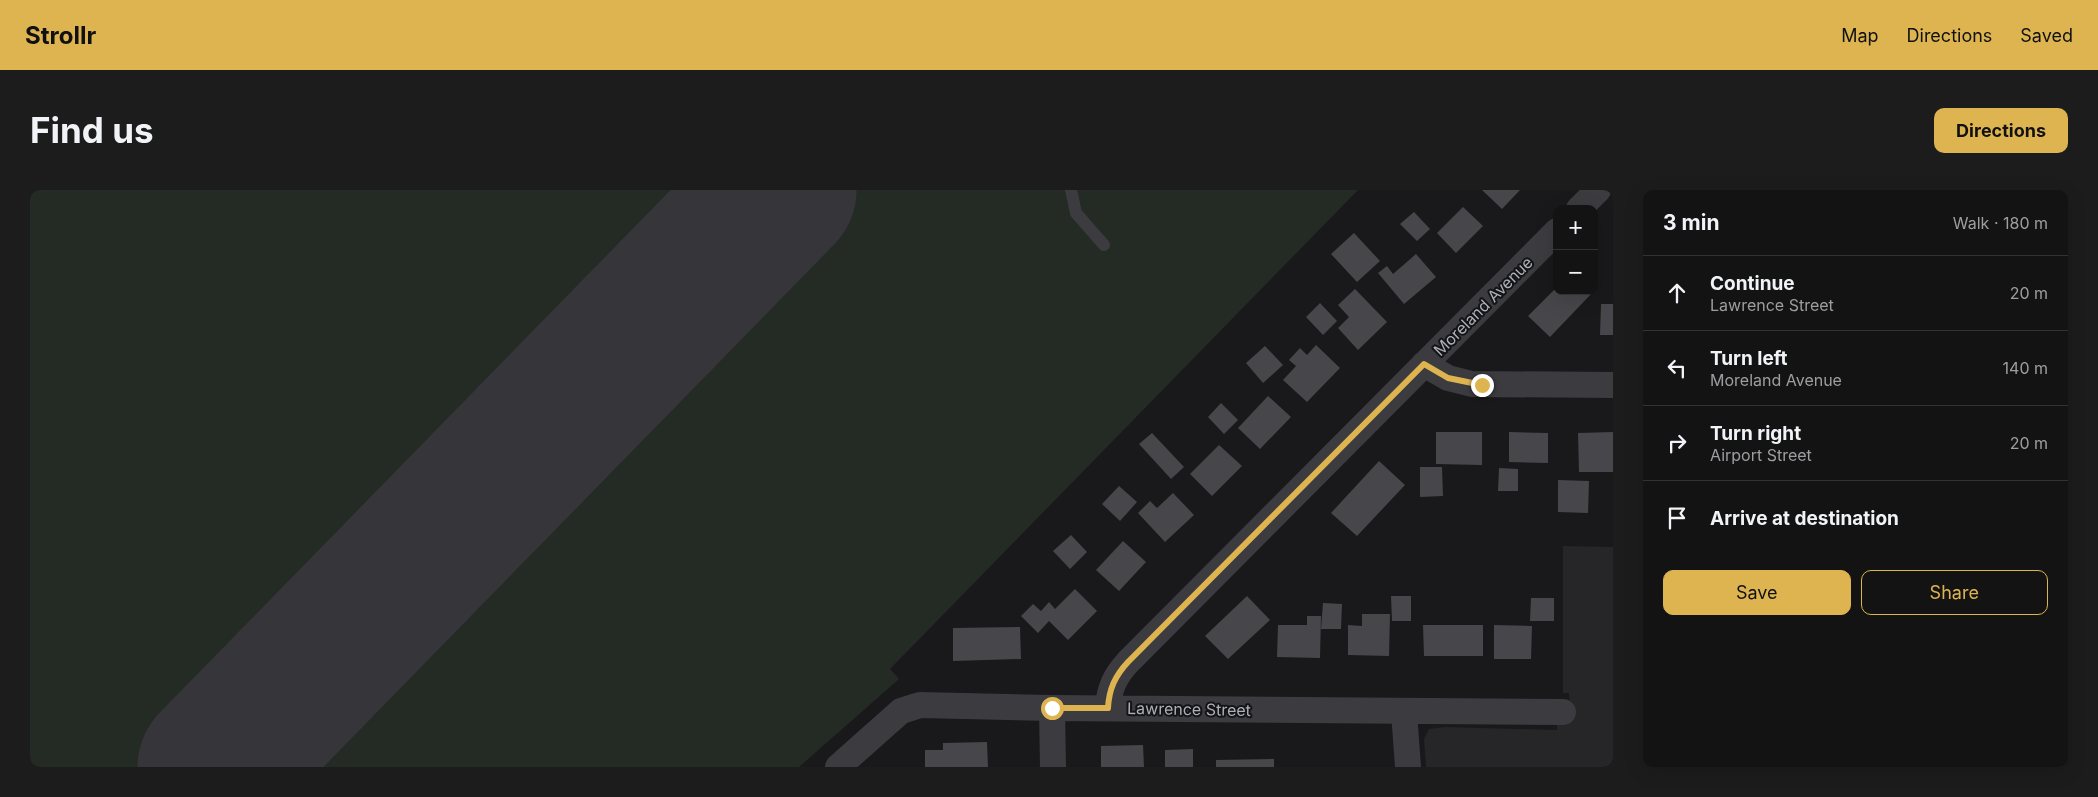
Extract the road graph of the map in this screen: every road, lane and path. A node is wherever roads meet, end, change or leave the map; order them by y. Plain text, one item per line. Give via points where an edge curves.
1 (1071, 190) edge
2 (1598, 190) edge
3 (1583, 205) edge
4 (1553, 235) edge
5 (1104, 244) dead end
6 (1424, 364) junction
7 (1613, 385) edge
8 (1052, 708) junction
9 (1108, 708) junction
10 (1404, 712) junction
11 (1563, 712) dead end
12 (838, 767) edge
13 (1053, 767) edge
14 (1408, 767) edge

1 - 5 lane via 1076,213
2 - 3 street
4 - 6 street, Moreland Avenue
6 - 7 street via 1448,378 1472,384
6 - 9 street, Moreland Avenue via 1128,662 1110,688
8 - 9 street, Lawrence Street
8 - 12 street, Lawrence Street via 920,705 908,708 883,725
8 - 13 street
9 - 10 street, Lawrence Street
10 - 11 street, Lawrence Street
10 - 14 street

